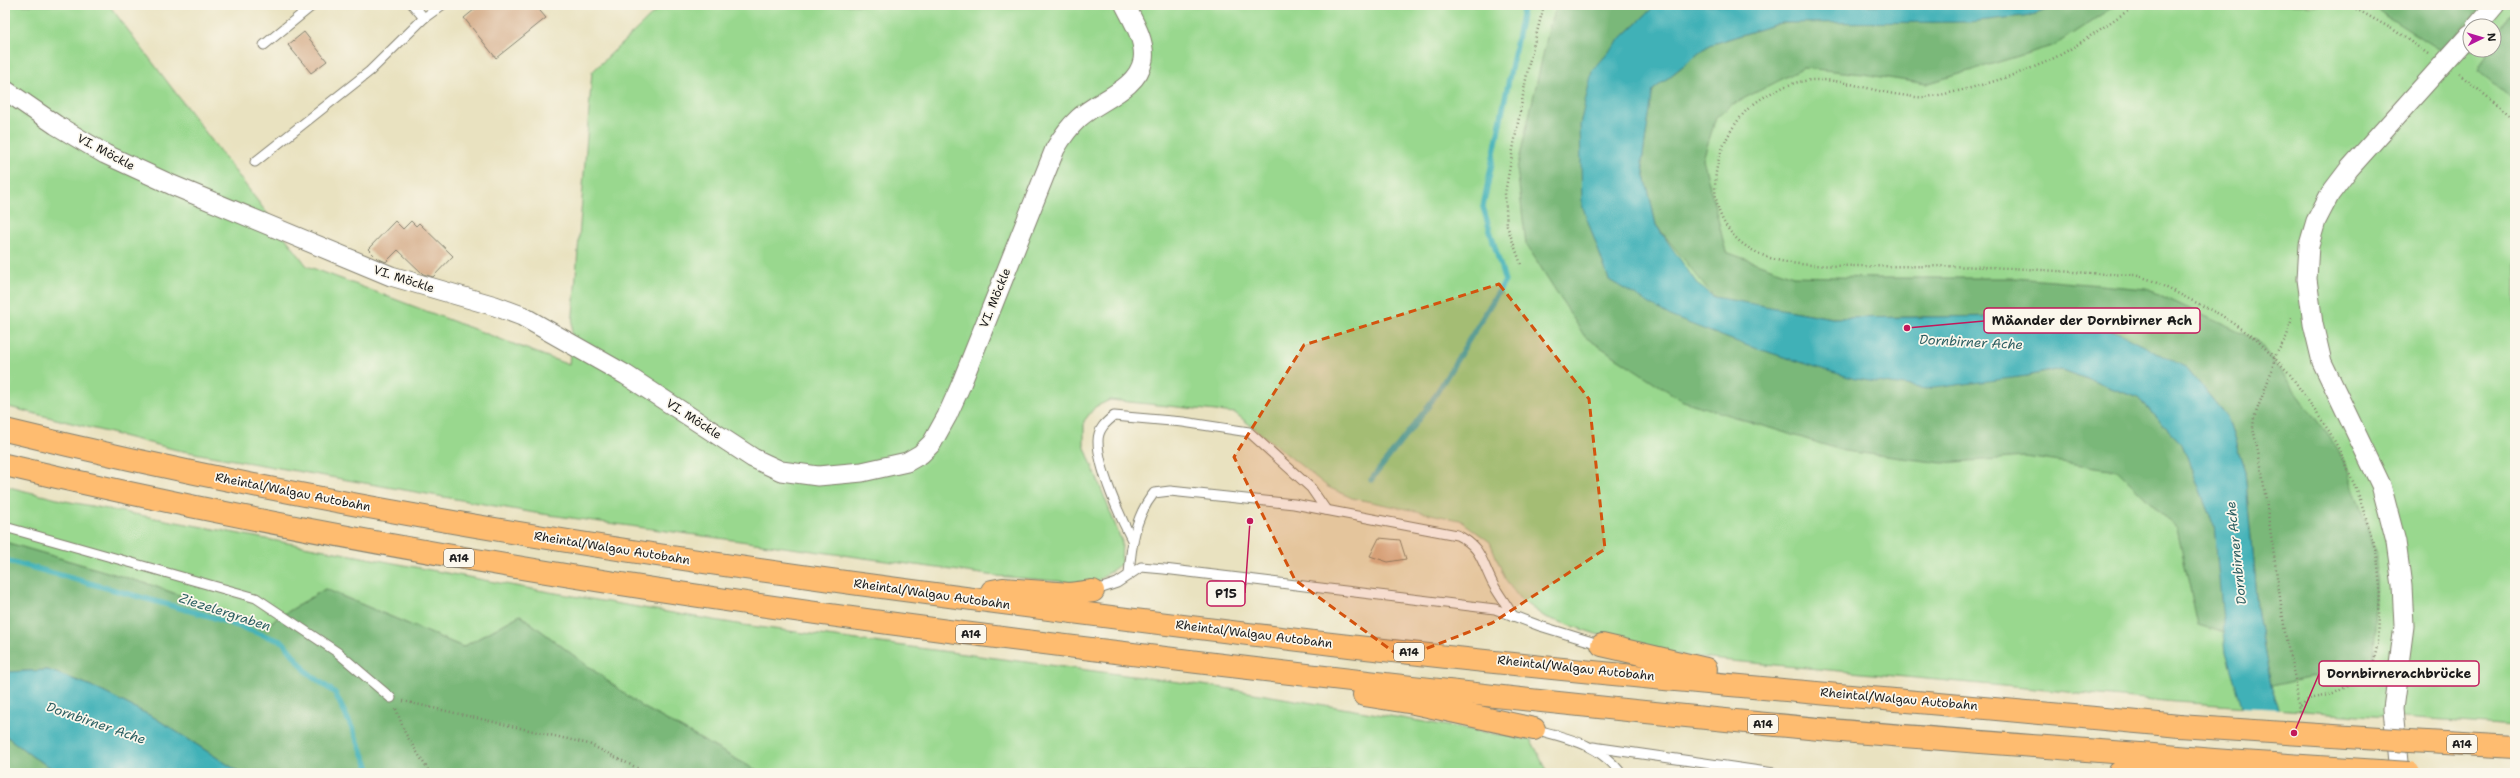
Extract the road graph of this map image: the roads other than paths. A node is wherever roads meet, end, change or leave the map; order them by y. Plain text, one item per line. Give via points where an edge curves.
1 (313, 5) edge
2 (413, 5) edge
3 (442, 5) edge
4 (1125, 5) edge
5 (2495, 5) edge
6 (424, 18) junction
7 (2484, 18) edge
8 (2462, 44) edge
9 (264, 45) dead end
10 (5, 90) edge
11 (255, 162) dead end
12 (5, 430) edge
13 (5, 465) edge
14 (1326, 510) junction
15 (5, 527) edge
16 (1133, 542) junction
17 (1129, 575) junction
18 (1093, 591) joint
19 (955, 597) junction
20 (1513, 616) junction
21 (1602, 645) joint
22 (1344, 680) junction
23 (1773, 688) junction
24 (391, 698) road end
25 (1534, 729) joint
26 (1593, 747) junction
27 (2515, 747) edge
28 (2220, 767) edge
29 (2190, 768) edge
30 (1620, 773) edge
31 (1774, 773) edge
32 (2119, 773) edge
33 (2399, 773) edge
34 (2409, 773) edge

1 - 9 lane
2 - 6 lane
3 - 6 lane
4 - 10 street, VI. Möckle via 1139,34 1143,58 1138,75 1080,117 1067,130 1055,149 948,416 932,443 908,462 862,472 818,476 781,471 753,458 626,375 522,316 391,276 172,185 105,154
5 - 7 street
6 - 11 lane via 370,71
8 - 33 street via 2349,169 2330,194 2316,221 2307,279 2313,324 2322,362 2381,485 2396,542 2404,626 2393,709
12 - 19 highway, Rheintal/Walgau Autobahn / A14 via 100,453 489,529 692,561
13 - 22 highway, A14 via 340,537 505,565 917,627
14 - 16 lane via 1294,504 1170,491 1154,493 1145,504
14 - 16 lane via 1311,488 1249,432 1183,422 1114,416 1103,424 1098,440 1104,471
14 - 20 lane via 1457,535 1471,542
15 - 24 lane via 256,598 337,652
16 - 17 lane
17 - 18 lane via 1117,583
17 - 20 lane via 1141,567 1164,568 1495,608
18 - 19 highway via 1070,594 1003,589
19 - 23 highway, Rheintal/Walgau Autobahn / A14 via 1371,648
20 - 21 lane
21 - 23 highway via 1724,673
22 - 25 highway via 1366,697 1414,703
22 - 29 highway, A14
23 - 27 highway, Rheintal/Walgau Autobahn / A14, bridge via 2179,726
25 - 26 lane
26 - 30 lane via 1609,759
26 - 31 lane
28 - 29 highway, A14
28 - 34 highway, A14, bridge
29 - 32 highway

